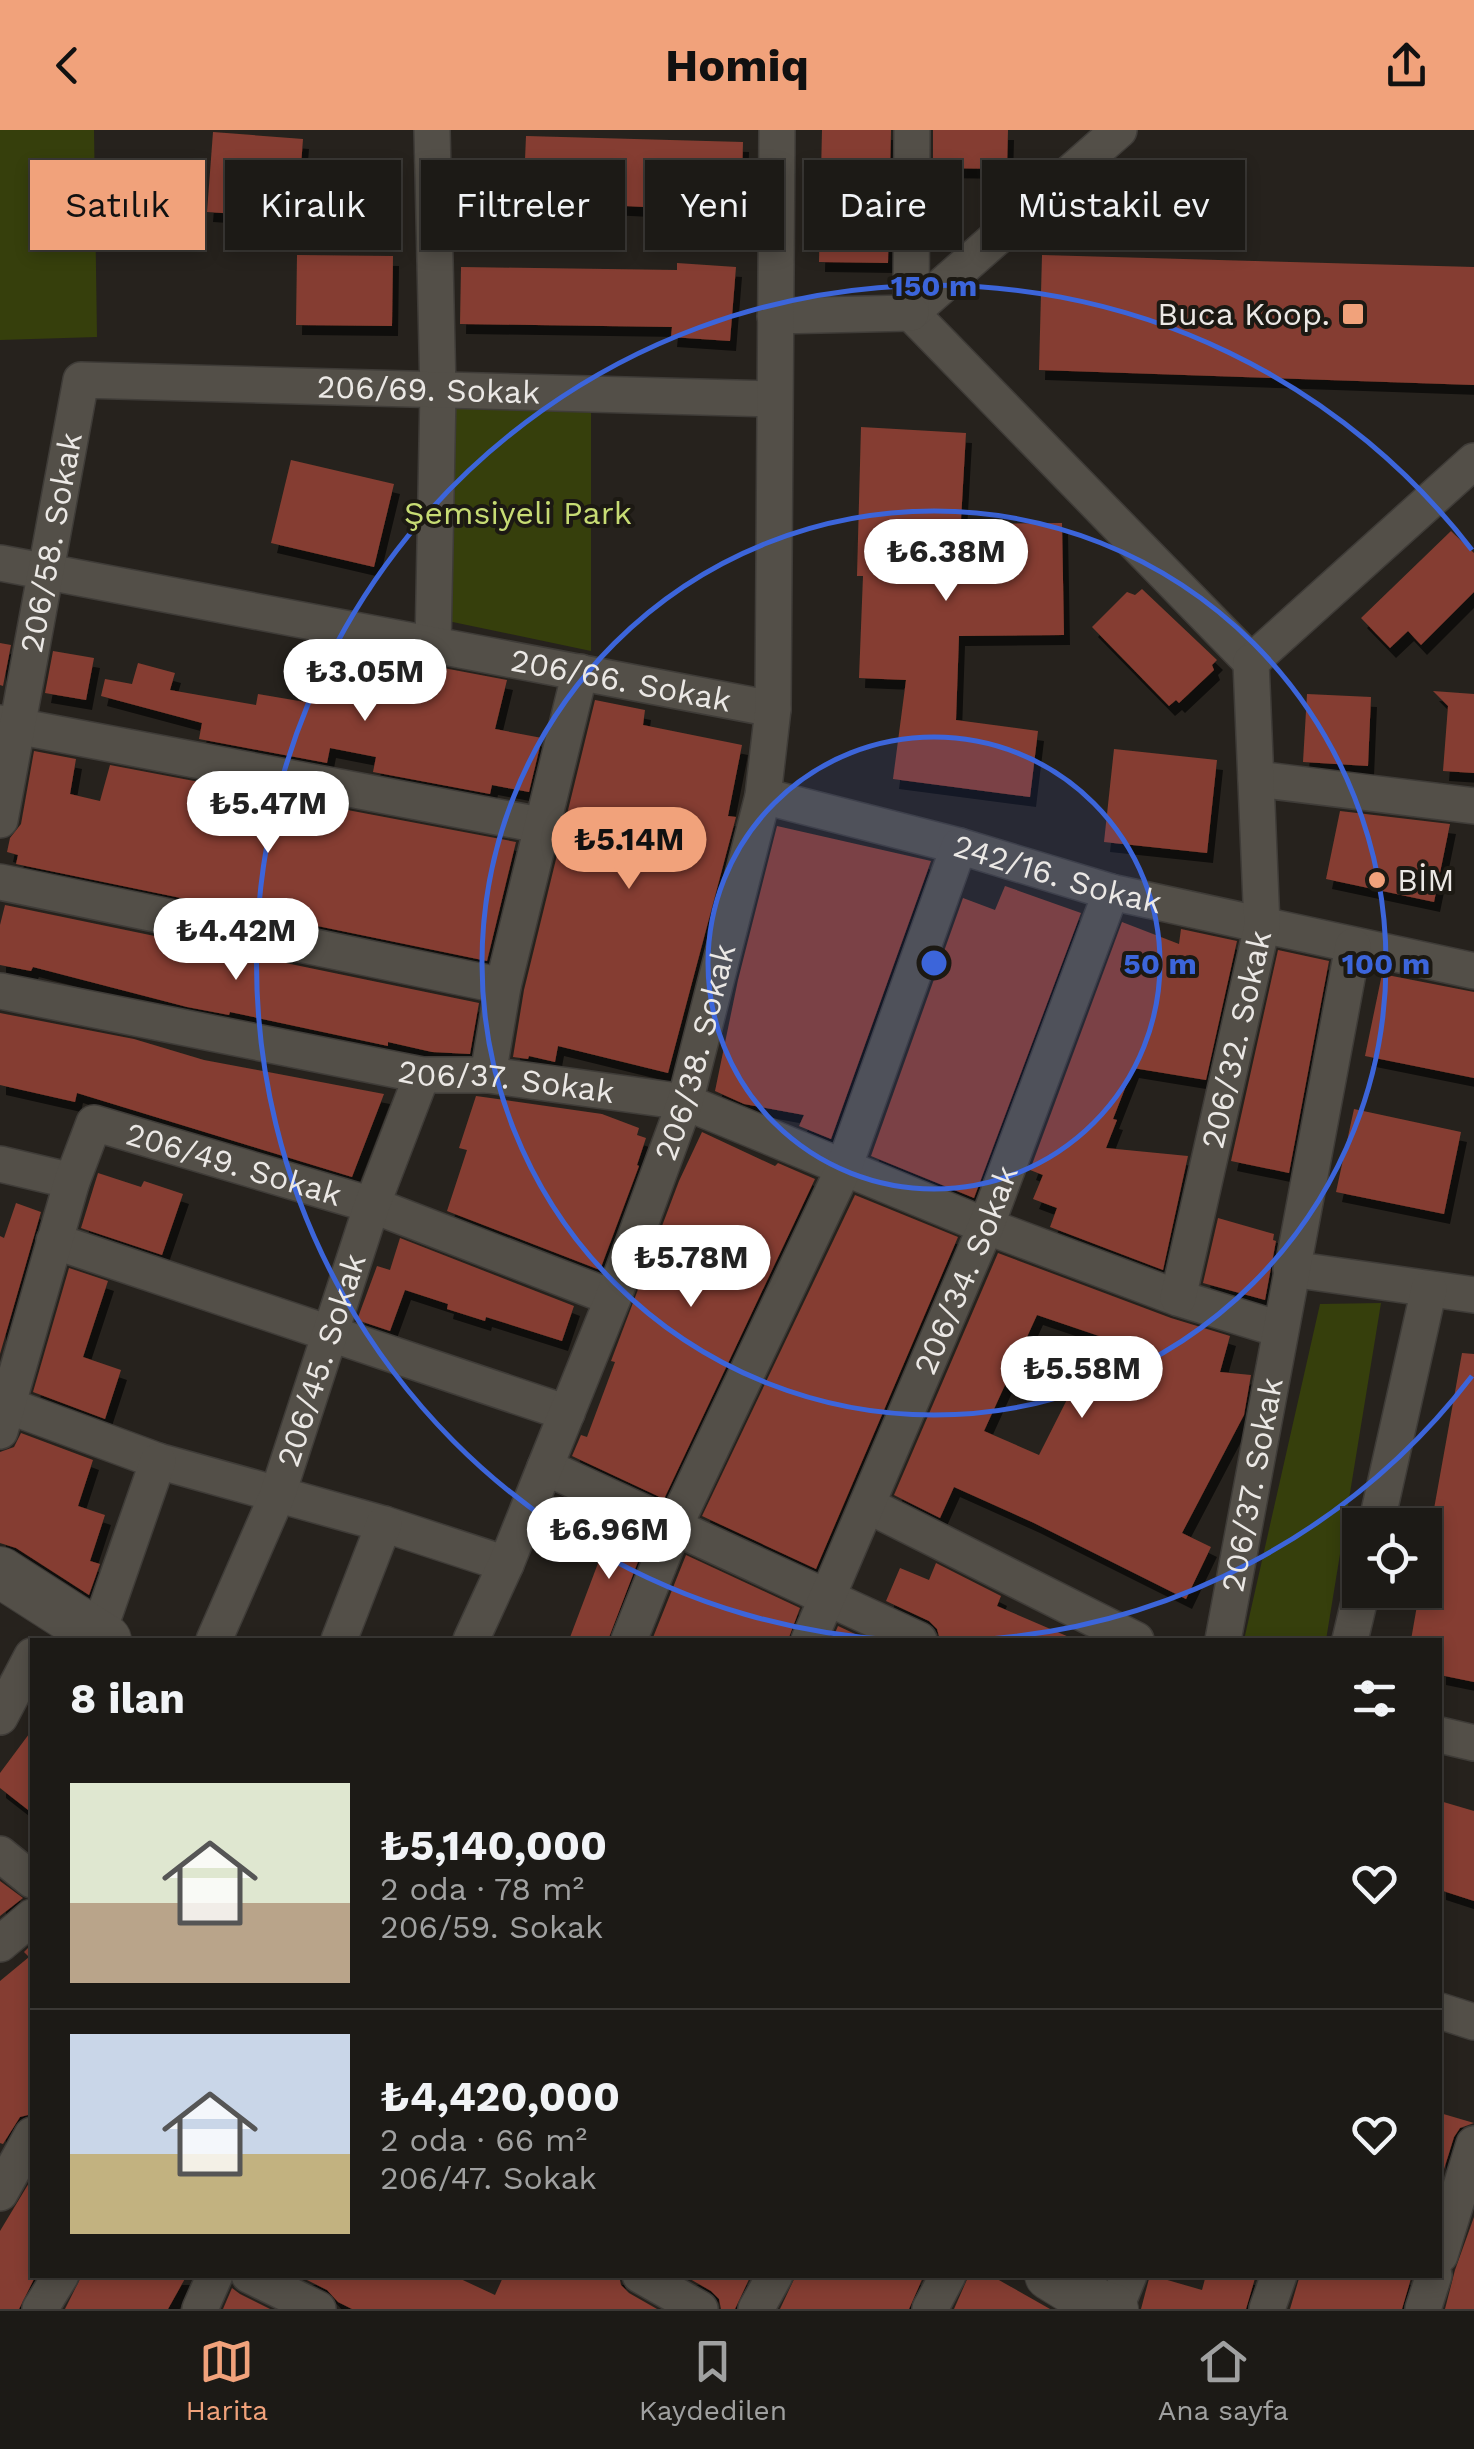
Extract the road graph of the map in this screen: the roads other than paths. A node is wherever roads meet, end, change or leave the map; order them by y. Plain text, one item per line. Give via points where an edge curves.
1 (432, 130) edge
2 (777, 130) edge
3 (912, 130) edge
4 (1119, 130) edge
5 (910, 314) junction
6 (775, 316) junction
7 (82, 380) joint
8 (438, 392) junction
9 (774, 398) junction
10 (1474, 461) edge
11 (0, 563) edge
12 (46, 572) junction
13 (433, 647) junction
14 (1251, 662) junction
15 (580, 672) junction
16 (773, 709) junction
17 (8, 725) edge
18 (1256, 779) junction
19 (763, 796) junction
20 (1474, 806) edge
21 (0, 820) edge
22 (540, 825) junction
23 (959, 846) junction
24 (0, 882) edge
25 (1111, 892) junction
26 (1262, 926) junction
27 (1353, 946) junction
28 (1474, 972) edge
29 (503, 986) junction
30 (0, 991) edge
31 (422, 1075) junction
32 (488, 1075) junction
33 (684, 1102) junction
34 (0, 1164) edge
35 (844, 1170) junction
36 (72, 1181) junction
37 (372, 1205) junction
38 (986, 1226) junction
39 (54, 1242) junction
40 (1290, 1269) junction
41 (1428, 1289) junction
42 (1474, 1296) edge
43 (613, 1298) junction
44 (1178, 1298) junction
45 (1279, 1329) junction
46 (331, 1336) junction
47 (567, 1413) junction
48 (4, 1419) edge
49 (158, 1461) junction
50 (544, 1467) junction
51 (277, 1496) junction
52 (866, 1505) junction
53 (1380, 1508) edge
54 (384, 1524) junction
55 (674, 1527) junction
56 (506, 1564) junction
57 (0, 1572) edge
58 (827, 1598) junction
59 (1358, 1608) edge
60 (76, 1630) edge
61 (215, 1638) edge
62 (340, 1638) edge
63 (472, 1638) edge
64 (630, 1638) edge
65 (810, 1638) edge
66 (915, 1638) edge
67 (1126, 1638) edge
68 (1224, 1638) edge
69 (1350, 1638) edge
70 (30, 1660) edge
71 (0, 1718) edge
72 (1442, 1735) edge
73 (1474, 1742) edge
74 (0, 1854) edge
75 (30, 1878) edge
76 (30, 1919) edge
77 (0, 1944) edge
78 (1442, 2012) edge
79 (1474, 2022) edge
80 (30, 2139) edge
81 (1474, 2144) edge
82 (0, 2193) edge
83 (1442, 2248) edge
84 (59, 2278) edge
85 (214, 2278) edge
86 (255, 2278) edge
87 (645, 2278) edge
88 (773, 2278) edge
89 (946, 2278) edge
90 (1057, 2278) edge
91 (1278, 2278) edge
92 (1433, 2278) edge
93 (1110, 2301) edge
94 (40, 2309) edge
95 (200, 2309) edge
96 (318, 2309) edge
97 (700, 2309) edge
98 (756, 2309) edge
99 (930, 2309) edge
100 (1268, 2309) edge
101 (1424, 2309) edge

1 - 8 street
2 - 6 street, 206/38. Sokak
3 - 5 street
4 - 5 street
5 - 6 street
5 - 14 street
6 - 9 street, 206/38. Sokak
7 - 8 street, 206/69. Sokak
7 - 12 street, 206/58. Sokak
8 - 9 street, 206/69. Sokak
8 - 13 street
9 - 16 street, 206/38. Sokak
10 - 14 street
11 - 12 street, 206/66. Sokak
12 - 13 street, 206/66. Sokak
12 - 17 street, 206/58. Sokak
13 - 15 street, 206/66. Sokak
14 - 18 street, 206/32. Sokak
15 - 16 street, 206/66. Sokak
15 - 22 street
16 - 19 street, 206/38. Sokak
17 - 21 street, 206/58. Sokak
17 - 22 street
18 - 20 street
18 - 26 street, 206/32. Sokak
19 - 23 street, 242/16. Sokak
19 - 33 street, 206/38. Sokak
22 - 29 street
23 - 25 street, 242/16. Sokak
23 - 35 street
24 - 29 street
25 - 26 street, 242/16. Sokak
25 - 38 street, 206/34. Sokak
26 - 27 street, 242/16. Sokak
26 - 44 street, 206/32. Sokak
27 - 28 street, 242/16. Sokak
27 - 40 street
29 - 32 street
30 - 31 street, 206/37. Sokak
31 - 32 street, 206/37. Sokak
31 - 37 street, 206/45. Sokak
32 - 33 street, 206/37. Sokak
33 - 35 street, 206/37. Sokak
33 - 43 street, 206/38. Sokak
34 - 36 street
35 - 38 street, 206/37. Sokak
35 - 55 street
36 - 37 street, 206/49. Sokak via 94,1123
36 - 39 street
37 - 43 street, 206/49. Sokak
37 - 46 street, 206/45. Sokak
38 - 44 street, 206/37. Sokak
38 - 52 street, 206/34. Sokak
39 - 46 street
39 - 48 street
40 - 41 street
40 - 45 street, 206/37. Sokak
41 - 42 street
41 - 53 street
43 - 47 street, 206/38. Sokak
44 - 45 street, 206/37. Sokak
45 - 68 street, 206/37. Sokak
46 - 47 street
46 - 51 street, 206/45. Sokak
47 - 50 street, 206/38. Sokak
48 - 49 street
49 - 51 street
49 - 60 street
50 - 55 street
50 - 56 street, 206/38. Sokak
51 - 54 street
51 - 61 street, 206/45. Sokak
52 - 58 street, 206/34. Sokak
52 - 67 street
54 - 56 street
54 - 62 street
55 - 58 street
55 - 64 street
56 - 63 street, 206/38. Sokak
57 - 60 main road
58 - 65 street, 206/34. Sokak
58 - 66 street
59 - 69 street
70 - 71 street
72 - 73 street
74 - 75 street
76 - 77 street
78 - 79 street
80 - 82 street
81 - 83 street
84 - 94 street
85 - 95 street
86 - 96 street
87 - 97 street
88 - 98 street
89 - 99 street
90 - 93 main road
91 - 100 street
92 - 101 street

